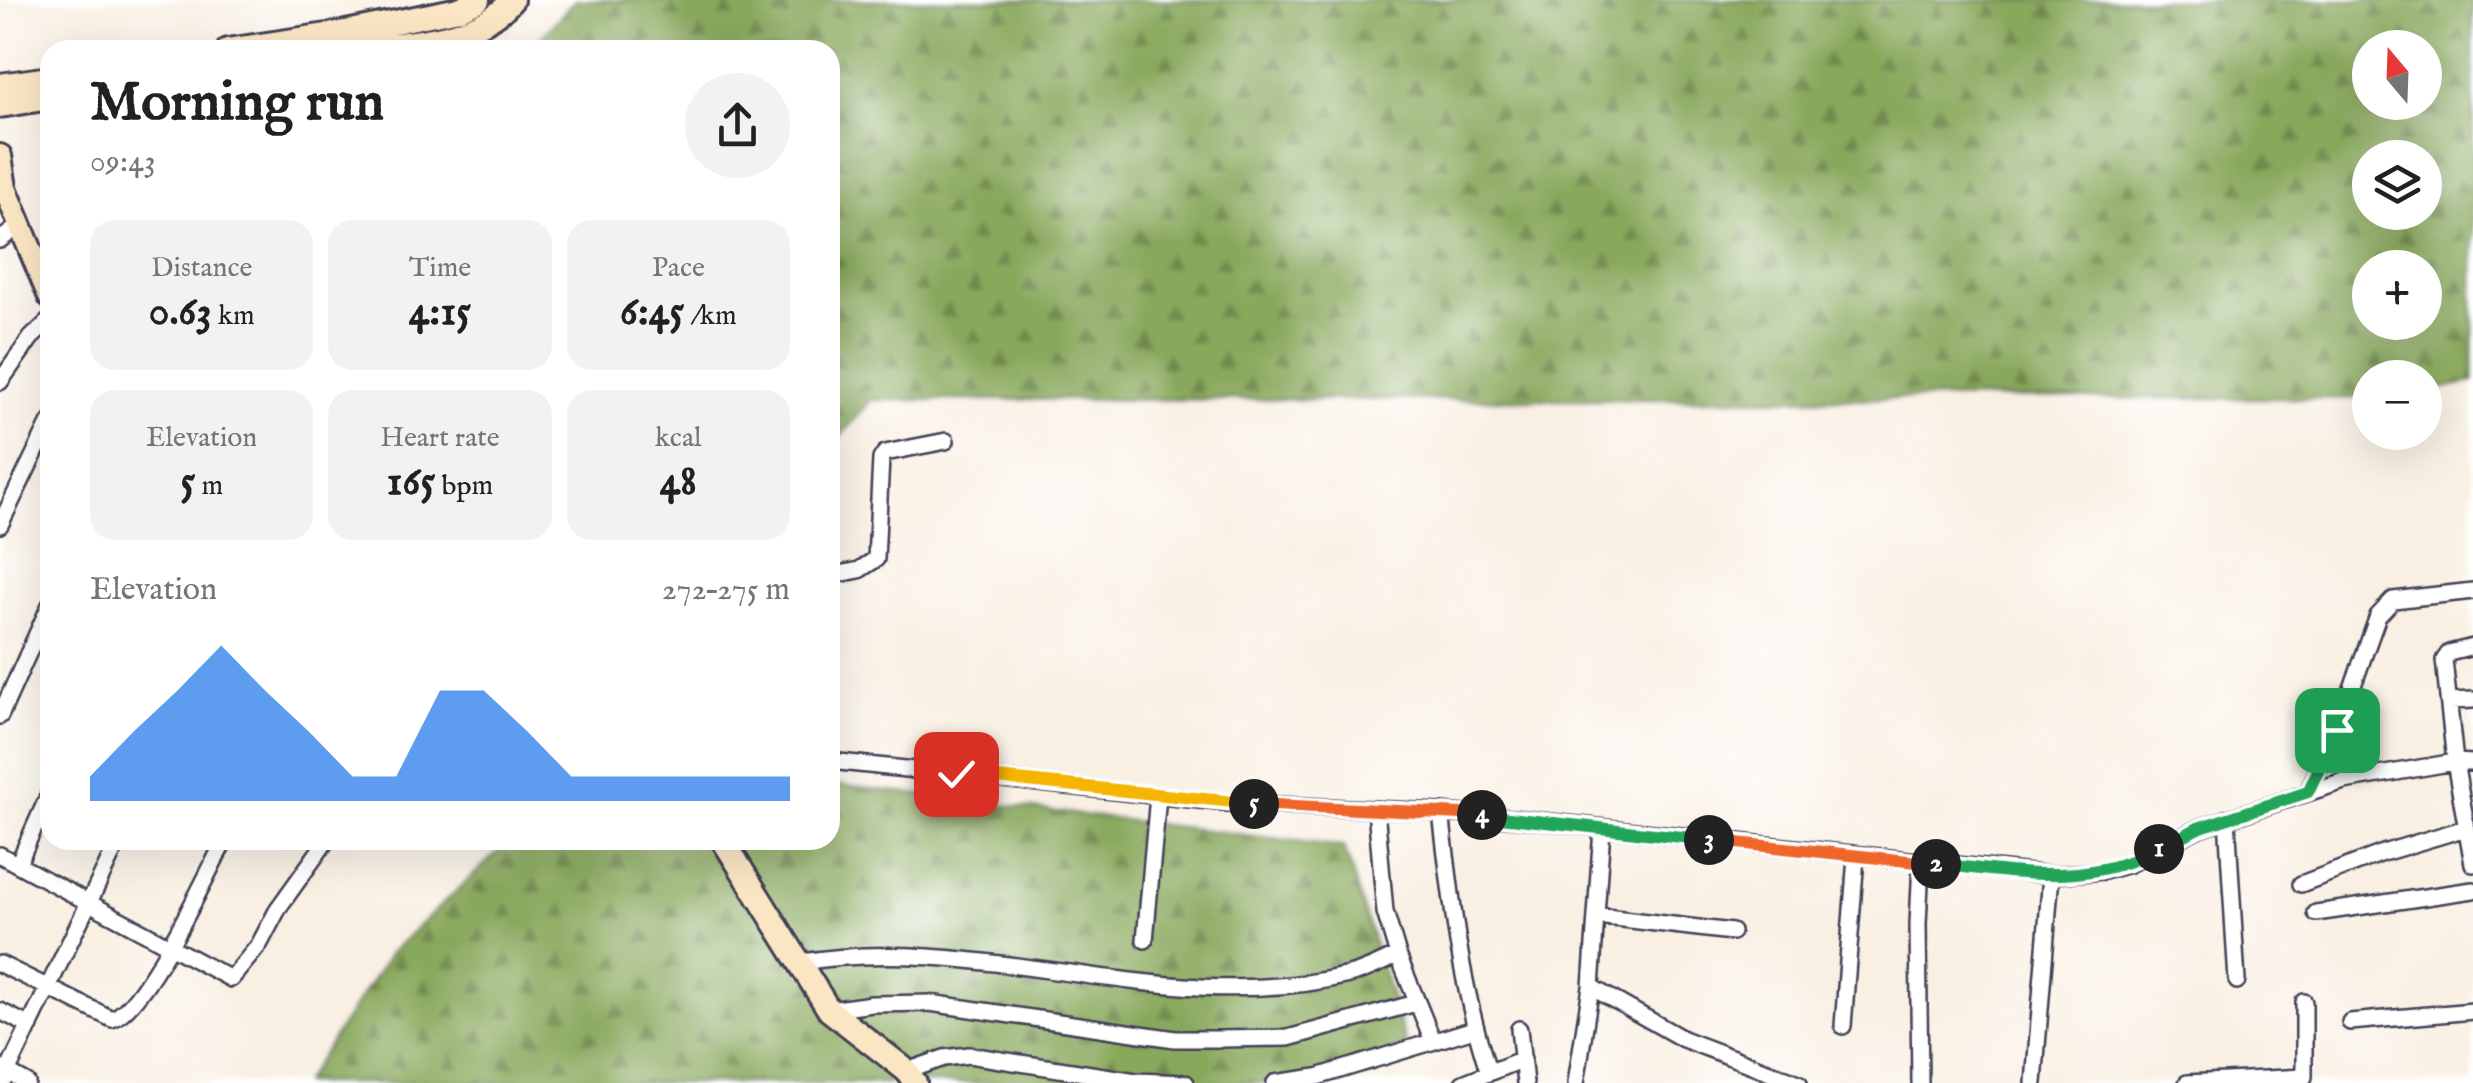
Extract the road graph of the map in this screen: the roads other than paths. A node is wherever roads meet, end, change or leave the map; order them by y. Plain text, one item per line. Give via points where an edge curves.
1 (478, 0) edge
2 (512, 0) edge
3 (294, 40) edge
4 (413, 40) edge
5 (40, 79) edge
6 (0, 85) edge
7 (40, 100) edge
8 (0, 106) edge
9 (0, 156) edge
10 (9, 233) edge
11 (40, 281) edge
12 (40, 329) edge
13 (0, 382) edge
14 (946, 440) dead end
15 (40, 443) edge
16 (0, 525) edge
17 (840, 574) edge
18 (2473, 591) edge
19 (40, 627) edge
20 (2473, 648) edge
21 (2473, 700) edge
22 (2450, 702) junction
23 (0, 716) edge
24 (840, 762) edge
25 (2455, 762) junction
26 (2473, 763) edge
27 (2308, 792) junction
28 (1158, 796) junction
29 (1376, 809) junction
30 (1440, 812) junction
31 (40, 814) edge
32 (2227, 818) junction
33 (1602, 828) junction
34 (2466, 828) junction
35 (114, 850) edge
36 (219, 850) edge
37 (320, 850) edge
38 (729, 850) edge
39 (0, 855) edge
40 (1856, 857) junction
41 (1921, 863) junction
42 (18, 864) junction
43 (2473, 864) edge
44 (2051, 875) junction
45 (2301, 884) dead end
46 (2473, 890) edge
47 (90, 904) junction
48 (2316, 912) dead end
49 (1597, 916) junction
50 (1732, 932) dead end
51 (1145, 940) dead end
52 (170, 944) junction
53 (1398, 956) junction
54 (797, 962) junction
55 (0, 964) edge
56 (2237, 981) dead end
57 (48, 987) junction
58 (1591, 987) junction
59 (2304, 1002) dead end
60 (1416, 1003) junction
61 (829, 1010) junction
62 (0, 1011) edge
63 (2473, 1011) edge
64 (2350, 1022) dead end
65 (30, 1026) junction
66 (1843, 1026) dead end
67 (1474, 1028) junction
68 (1519, 1028) dead end
69 (1433, 1041) junction
70 (1523, 1060) junction
71 (1488, 1073) junction
72 (3, 1074) edge
73 (911, 1077) edge
74 (27, 1083) edge
75 (1186, 1083) edge
76 (1276, 1083) edge
77 (1462, 1083) edge
78 (1525, 1083) edge
79 (1576, 1083) edge
80 (1799, 1083) edge
81 (1920, 1083) edge
82 (2034, 1083) edge
83 (2186, 1083) edge

1 - 3 main road
2 - 4 main road via 499,16 463,32
5 - 6 main road
7 - 8 main road
9 - 10 main road
10 - 11 main road
12 - 13 street
14 - 17 street via 896,448 881,459 876,558
15 - 16 street
18 - 27 street via 2404,598 2384,607
19 - 23 street
20 - 22 street via 2449,652 2444,660
21 - 22 street
22 - 25 street
24 - 28 street
25 - 26 street
25 - 27 street
25 - 34 street
27 - 32 street
28 - 29 street
28 - 51 street
29 - 30 street
29 - 53 street via 1385,912
30 - 33 street
30 - 67 street
31 - 42 street
32 - 44 street via 2129,864
32 - 56 street
33 - 40 street
33 - 49 street
34 - 43 street
34 - 45 street
35 - 47 street
36 - 52 street
37 - 52 street via 232,978
38 - 54 main road
39 - 42 street
40 - 41 street
40 - 66 street
41 - 44 street
41 - 81 street
42 - 47 street
44 - 82 street
46 - 48 street
47 - 52 street
47 - 57 street
49 - 50 street
49 - 58 street
52 - 57 street via 131,1006 112,1020
53 - 54 street via 1352,975 1253,986 1132,980 908,954
53 - 60 street
54 - 61 main road
55 - 57 street
57 - 65 street
58 - 79 street
58 - 80 street via 1683,1039
59 - 83 street via 2304,1077
60 - 61 street via 1288,1038 1218,1039 1175,1039 930,1003
60 - 69 street
61 - 73 main road
62 - 65 street
63 - 64 street
65 - 72 street
67 - 69 street
67 - 71 street
68 - 70 street
69 - 76 street via 1317,1078
70 - 71 street
70 - 78 street
71 - 77 street
72 - 74 street
73 - 75 street via 944,1058 970,1055

